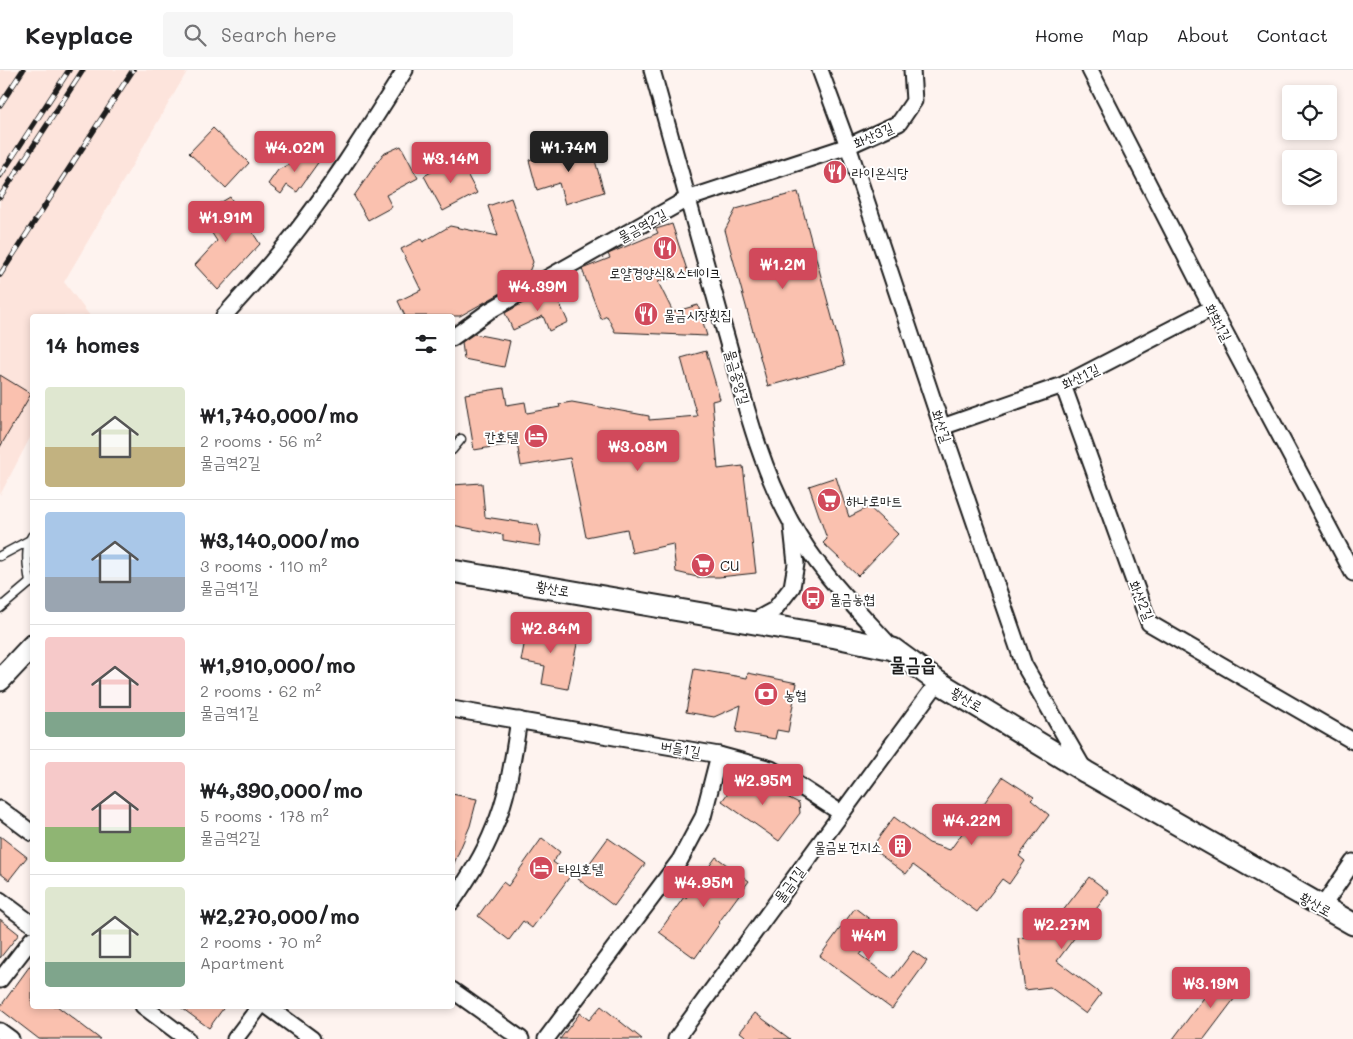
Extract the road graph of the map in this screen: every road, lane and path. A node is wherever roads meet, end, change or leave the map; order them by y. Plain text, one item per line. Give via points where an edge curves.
1 (405, 70) edge
2 (652, 70) edge
3 (820, 70) edge
4 (912, 70) edge
5 (1090, 70) edge
6 (848, 146) junction
7 (688, 199) junction
8 (1212, 308) junction
9 (226, 314) edge
10 (455, 336) edge
11 (1064, 385) junction
12 (942, 427) junction
13 (461, 439) dead end
14 (455, 446) edge
15 (791, 523) junction
16 (30, 539) edge
17 (30, 544) edge
18 (0, 556) edge
19 (455, 572) edge
20 (1353, 573) edge
21 (30, 577) edge
22 (30, 583) edge
23 (0, 608) edge
24 (750, 622) junction
25 (30, 648) edge
26 (893, 649) junction
27 (0, 680) edge
28 (938, 682) junction
29 (455, 709) edge
30 (519, 720) junction
31 (1353, 741) edge
32 (719, 755) junction
33 (1086, 772) junction
34 (0, 809) edge
35 (841, 813) junction
36 (30, 832) edge
37 (1353, 862) edge
38 (455, 898) edge
39 (0, 900) edge
40 (1322, 907) junction
41 (30, 922) edge
42 (1353, 924) edge
43 (30, 942) edge
44 (0, 980) edge
45 (455, 992) edge
46 (147, 1009) edge
47 (258, 1009) edge
48 (271, 1009) edge
49 (0, 1031) edge
50 (11, 1039) edge
51 (187, 1039) edge
52 (235, 1039) edge
53 (312, 1039) edge
54 (521, 1039) edge
55 (546, 1039) edge
56 (676, 1039) edge

1 - 9 street via 314,208
2 - 7 street, 물금중앙길
3 - 6 street, 화산길
4 - 6 street, 화산3길 via 914,101 899,123
5 - 8 street, 화학1길
6 - 7 street, 물금역2길
6 - 12 street, 화산길
7 - 10 street, 물금역2길 via 489,311
7 - 15 street, 물금중앙길 via 752,429
8 - 11 street, 화산1길
8 - 20 street, 화학1길
11 - 12 street, 화산1길
11 - 31 street, 화산2길 via 1149,623
12 - 33 street, 화산길 via 1024,665
13 - 14 lane
15 - 24 street via 796,564 792,587 774,610
15 - 26 street, 물금중앙길 via 848,600
16 - 18 lane
17 - 21 lane via 27,562
19 - 24 main road, 황산로
22 - 23 lane
24 - 26 main road, 황산로
25 - 27 main road
26 - 28 main road, 황산로
28 - 33 main road, 황산로
28 - 35 street, 물금1길
29 - 30 street, 버들1길
30 - 32 street, 버들1길
30 - 38 street via 507,789 495,827 477,865
32 - 35 street via 771,769
32 - 55 street, 버들1길 via 703,817 680,860
33 - 40 main road, 황산로
34 - 36 street
35 - 56 street, 물금1길
37 - 40 street
39 - 41 street
40 - 42 main road, 황산로
43 - 44 street
45 - 54 street
46 - 51 street
47 - 52 street
48 - 53 street
49 - 50 street

